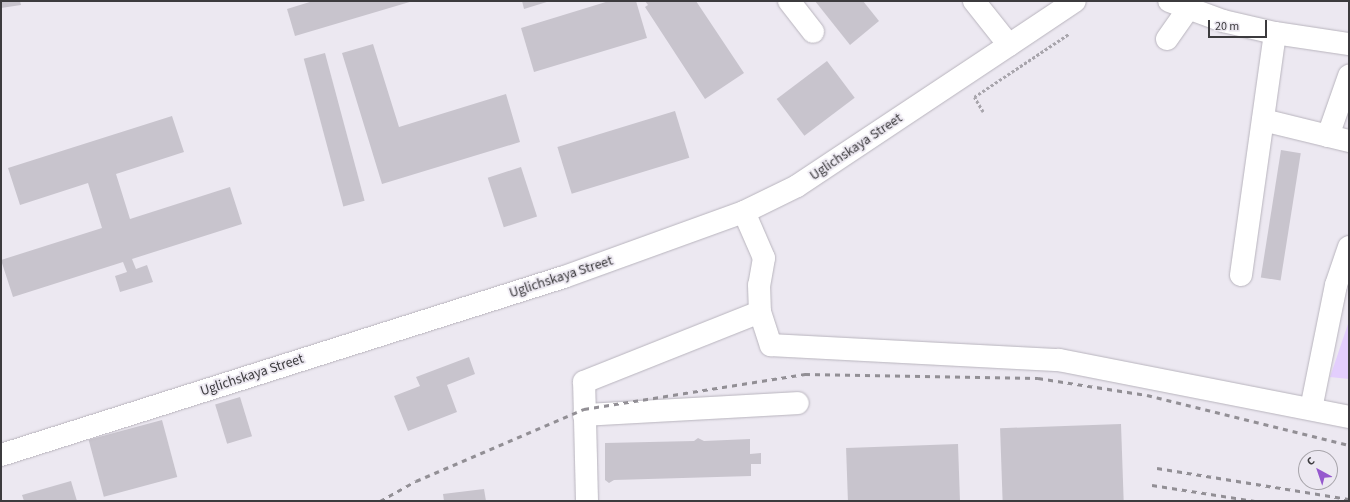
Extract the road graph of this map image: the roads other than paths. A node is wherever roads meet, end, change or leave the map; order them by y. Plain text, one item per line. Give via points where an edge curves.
1 (789, 1) edge
2 (974, 1) edge
3 (1075, 1) edge
4 (1179, 5) edge
5 (813, 32) dead end
6 (1275, 33) junction
7 (1167, 39) dead end
8 (1349, 44) edge
9 (1009, 45) junction
10 (1349, 76) edge
11 (1263, 120) junction
12 (1328, 136) junction
13 (1349, 141) edge
14 (744, 212) junction
15 (1349, 247) edge
16 (1241, 276) dead end
17 (760, 312) junction
18 (798, 403) dead end
19 (1311, 408) junction
20 (584, 415) junction
21 (1349, 418) edge
22 (1, 455) edge
23 (588, 501) edge

1 - 5 street
2 - 9 street
3 - 9 street, Uglichskaya Street
4 - 6 street via 1223,21
4 - 7 street
6 - 8 street
6 - 11 street
9 - 14 street, Uglichskaya Street via 797,186
10 - 12 street
11 - 12 street
11 - 16 street
12 - 13 street
14 - 17 street via 764,258 759,285
14 - 22 street, Uglichskaya Street via 564,277
15 - 19 street via 1336,286
17 - 19 street via 771,345 1059,360
17 - 20 street via 584,382
18 - 20 street
19 - 21 street
20 - 23 street

